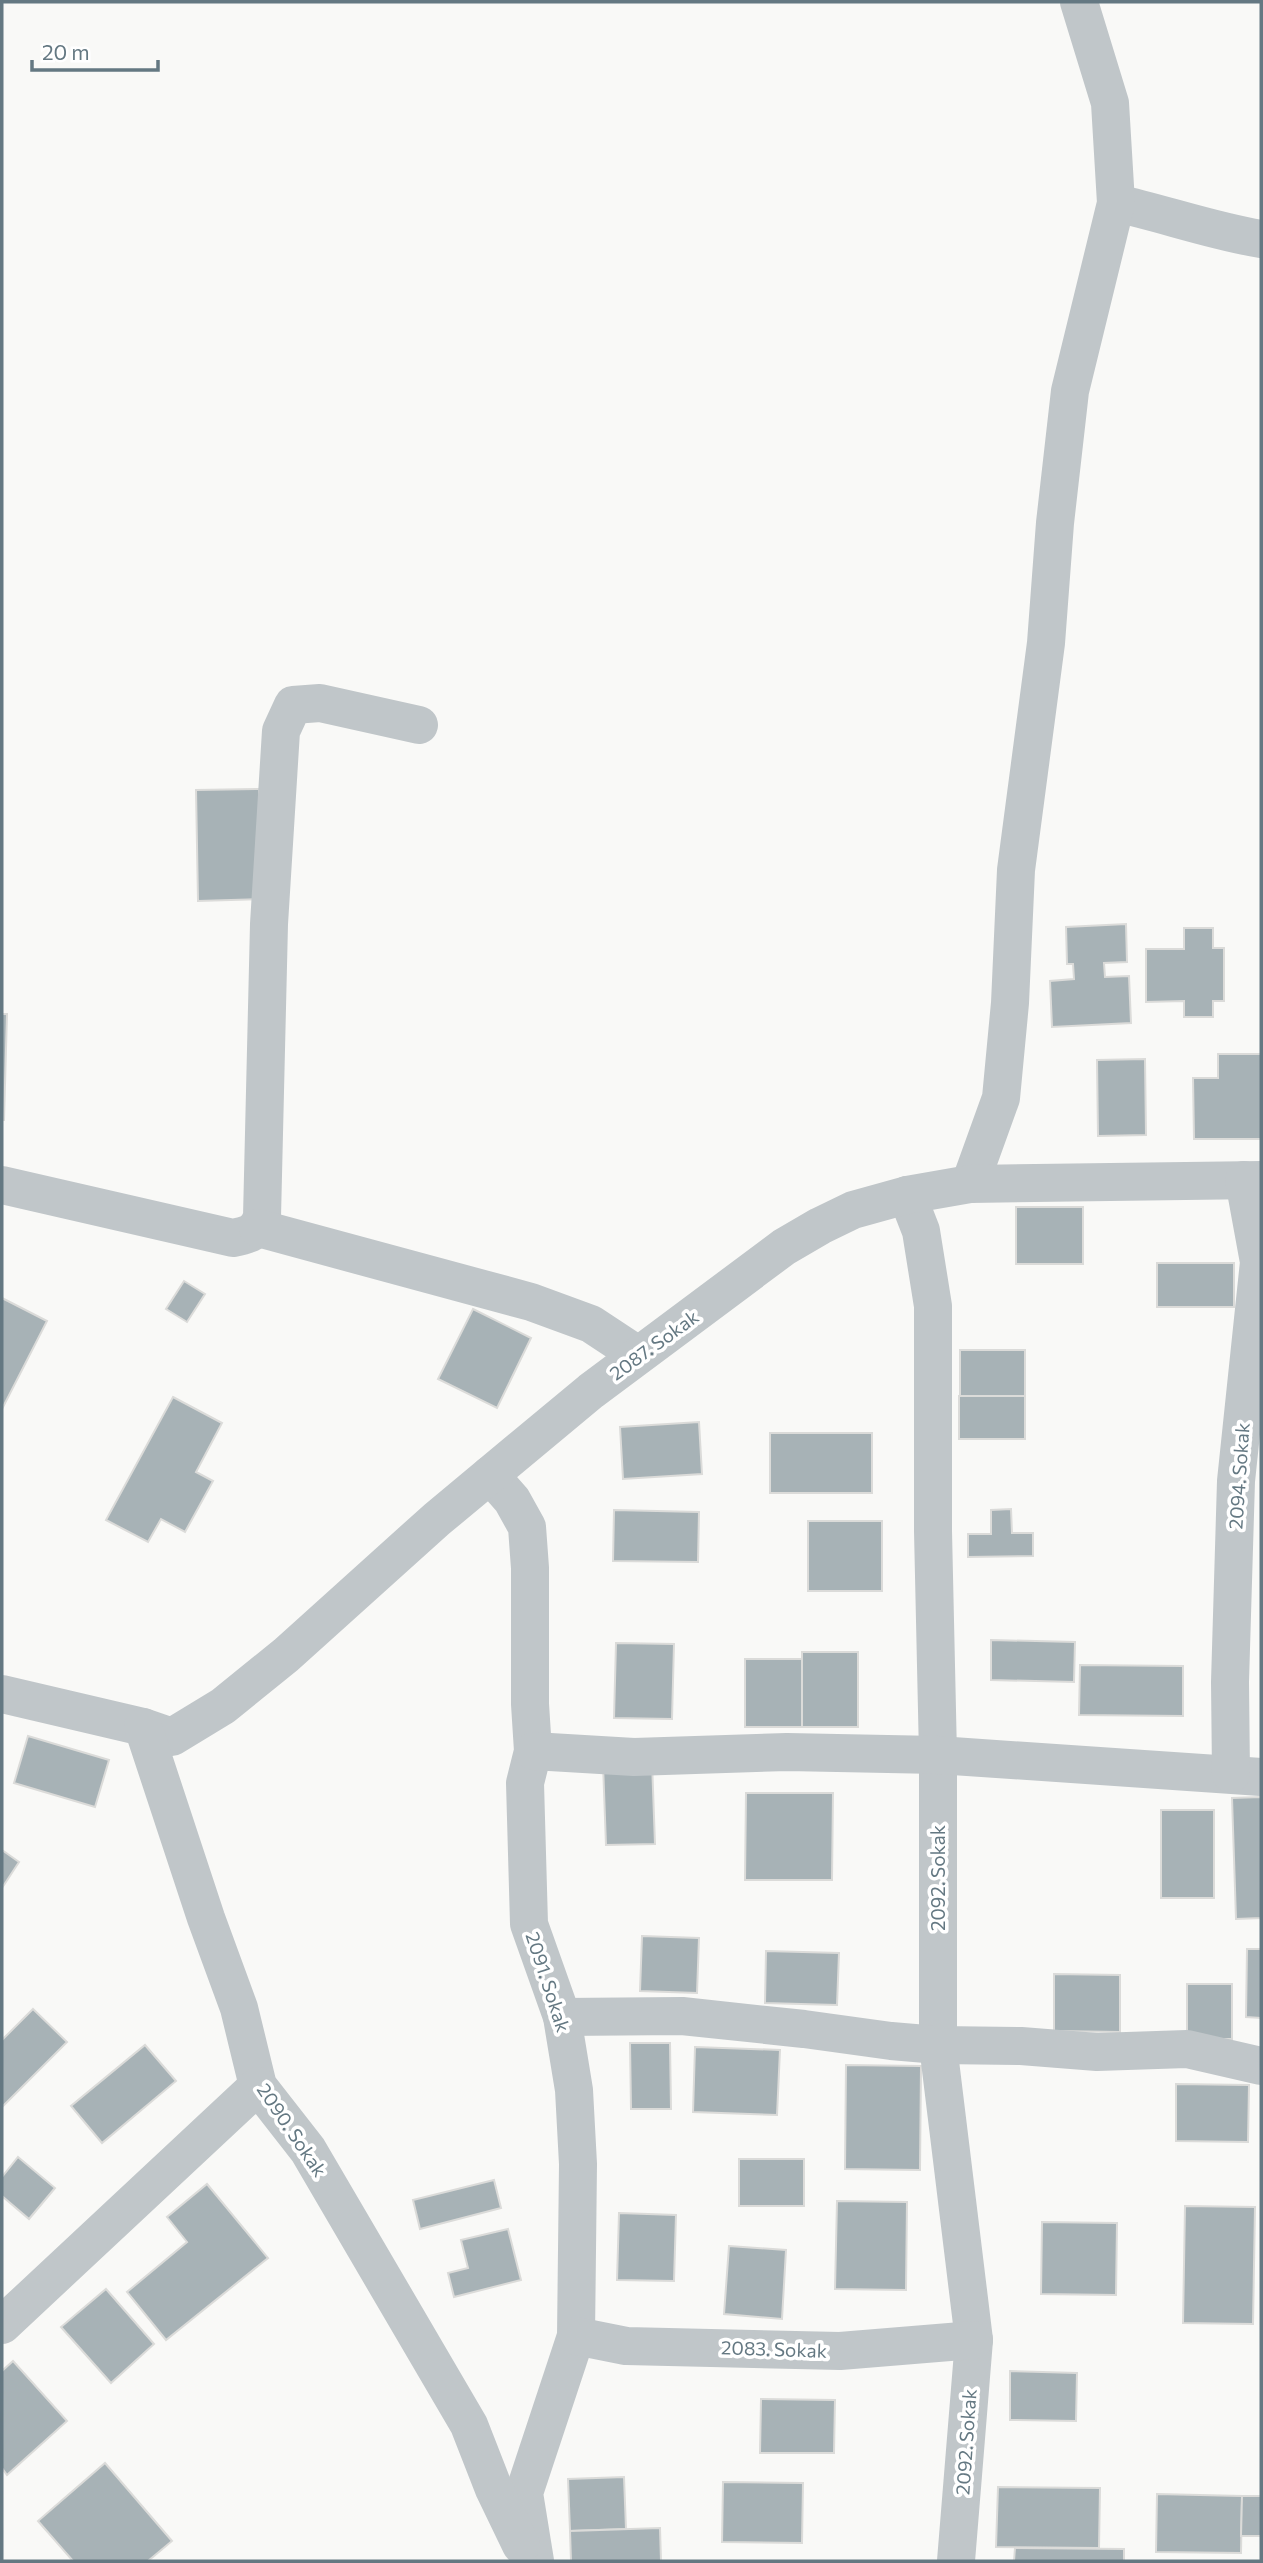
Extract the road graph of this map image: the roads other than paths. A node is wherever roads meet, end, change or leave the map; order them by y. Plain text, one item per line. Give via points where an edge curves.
1 (1079, 2) edge
2 (1116, 203) junction
3 (1261, 239) edge
4 (419, 725) dead end
5 (1252, 1180) edge
6 (970, 1184) junction
7 (2, 1185) edge
8 (907, 1195) junction
9 (258, 1228) junction
10 (638, 1355) junction
11 (490, 1475) junction
12 (1249, 1481) edge
13 (2, 1694) edge
14 (143, 1727) junction
15 (533, 1751) junction
16 (938, 1755) junction
17 (1246, 1775) edge
18 (562, 2017) junction
19 (938, 2045) junction
20 (1261, 2066) edge
21 (258, 2086) junction
22 (2, 2325) edge
23 (576, 2336) junction
24 (974, 2340) junction
25 (529, 2561) edge
26 (535, 2561) edge
27 (956, 2561) edge

1 - 2 street via 1110,103
2 - 3 street
2 - 6 street via 1070,391 1045,655 1016,870 1001,1098
4 - 9 street via 320,703 293,705 281,731
5 - 6 street, 2087. Sokak
5 - 12 street, 2094. Sokak via 1259,1262
6 - 8 street, 2087. Sokak
7 - 9 street via 233,1238 250,1235
8 - 10 street, 2087. Sokak via 853,1210 784,1248
8 - 16 street, 2092. Sokak via 921,1231 933,1306
9 - 10 street via 531,1302 590,1324
10 - 11 street, 2087. Sokak
11 - 14 street, 2087. Sokak via 223,1706 172,1737
11 - 15 street, 2091. Sokak via 527,1527
12 - 17 street, 2094. Sokak via 1230,1682
13 - 14 street
14 - 21 street, 2090. Sokak via 239,2008
15 - 16 street via 634,1757 787,1752
15 - 18 street, 2091. Sokak via 525,1783 529,1924
16 - 17 street
16 - 19 street, 2092. Sokak
18 - 19 street via 682,2016
18 - 23 street, 2091. Sokak via 575,2090
19 - 20 street via 1097,2052 1187,2049
19 - 24 street, 2092. Sokak
21 - 22 street
21 - 25 street, 2090. Sokak via 308,2150 469,2425
23 - 24 street, 2083. Sokak via 626,2346 840,2351
23 - 26 street, 2091. Sokak via 524,2493
24 - 27 street, 2092. Sokak

